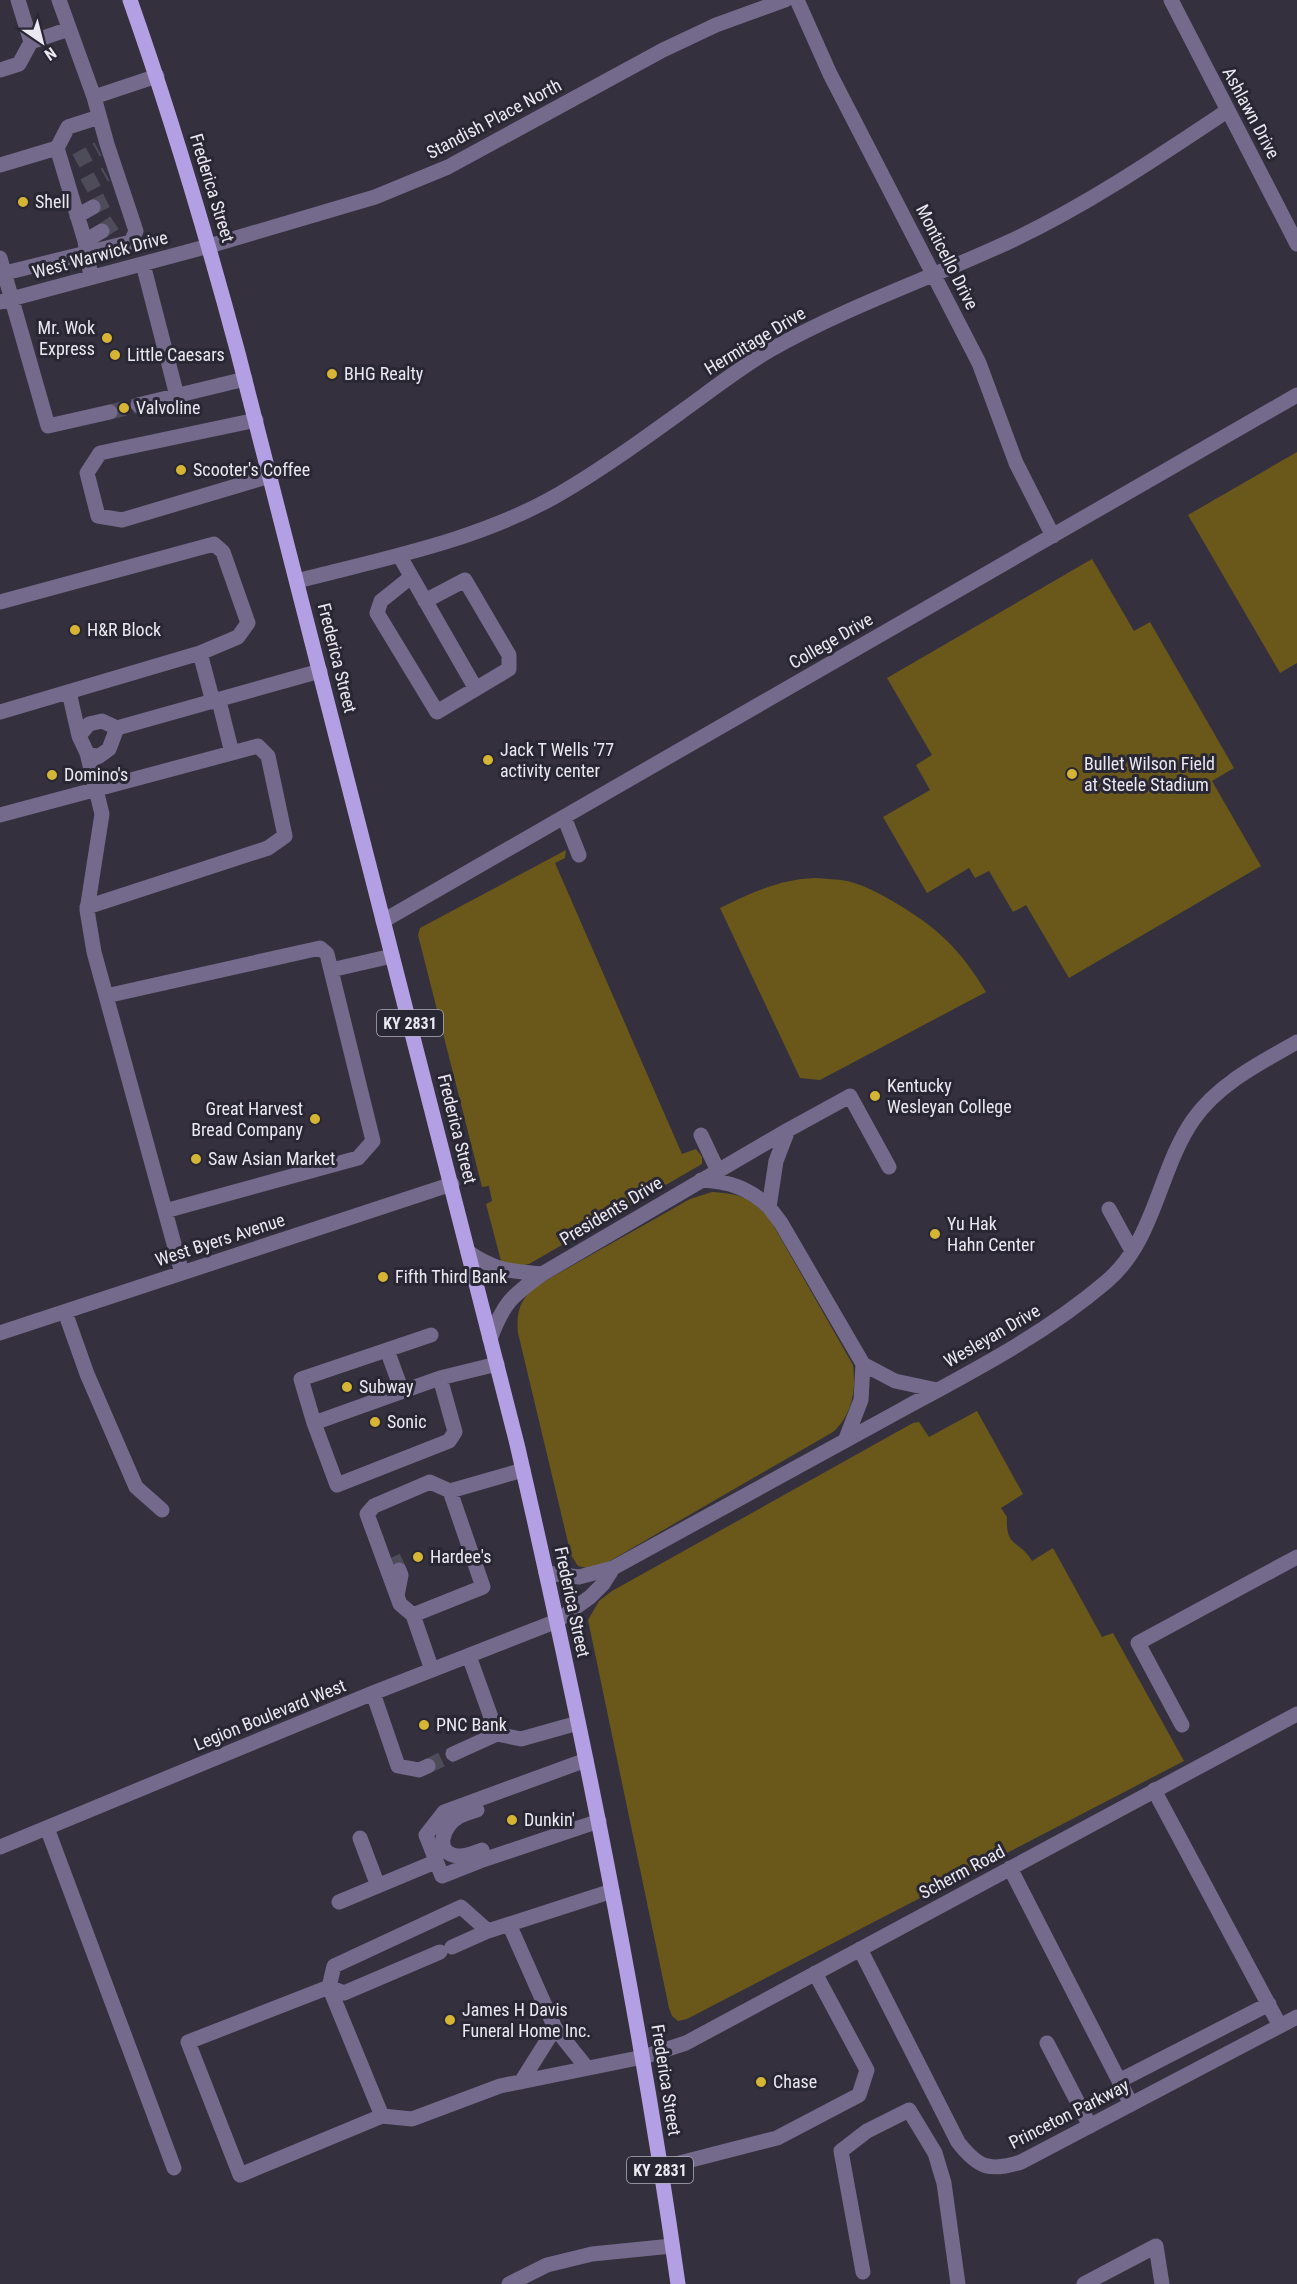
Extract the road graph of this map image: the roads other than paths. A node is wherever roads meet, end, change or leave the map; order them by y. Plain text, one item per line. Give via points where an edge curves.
1 (18, 0) edge
2 (59, 0) edge
3 (130, 0) edge
4 (785, 0) edge
5 (797, 0) edge
6 (1171, 0) edge
7 (69, 28) junction
8 (31, 42) junction
9 (0, 70) edge
10 (157, 76) junction
11 (94, 97) junction
12 (1227, 111) junction
13 (99, 117) junction
14 (57, 148) junction
15 (0, 165) edge
16 (93, 207) tunnel mouth
17 (77, 216) junction
18 (102, 231) tunnel mouth
19 (1297, 244) edge
20 (209, 246) junction
21 (86, 248) junction
22 (143, 264) junction
23 (2, 266) edge
24 (935, 274) junction
25 (91, 278) junction
26 (6, 300) edge
27 (245, 379) junction
28 (1297, 394) edge
29 (177, 396) junction
30 (138, 405) tunnel mouth
31 (110, 412) tunnel mouth
32 (256, 420) junction
33 (270, 476) junction
34 (1053, 536) junction
35 (399, 555) junction
36 (411, 578) junction
37 (297, 581) junction
38 (425, 601) junction
39 (0, 602) edge
40 (200, 653) junction
41 (320, 672) junction
42 (476, 689) junction
43 (69, 692) junction
44 (216, 701) junction
45 (0, 712) edge
46 (117, 728) junction
47 (80, 736) junction
48 (87, 753) junction
49 (232, 753) junction
50 (96, 791) junction
51 (0, 815) edge
52 (564, 817) junction
53 (579, 855) dead end
54 (87, 908) junction
55 (383, 921) junction
56 (392, 956) junction
57 (331, 970) junction
58 (106, 996) junction
59 (1297, 1042) edge
60 (788, 1130) junction
61 (701, 1134) dead end
62 (890, 1167) dead end
63 (718, 1171) junction
64 (701, 1180) junction
65 (452, 1184) junction
66 (769, 1207) junction
67 (1109, 1209) dead end
68 (165, 1210) junction
69 (1132, 1251) junction
70 (468, 1252) junction
71 (182, 1273) junction
72 (542, 1274) junction
73 (65, 1312) junction
74 (0, 1334) edge
75 (431, 1335) dead end
76 (490, 1339) junction
77 (384, 1350) junction
78 (497, 1364) junction
79 (863, 1364) junction
80 (440, 1378) junction
81 (937, 1390) junction
82 (402, 1391) junction
83 (314, 1423) junction
84 (845, 1441) junction
85 (523, 1470) junction
86 (444, 1489) junction
87 (162, 1510) dead end
88 (1297, 1557) edge
89 (613, 1568) junction
90 (546, 1573) junction
91 (397, 1597) junction
92 (413, 1615) junction
93 (557, 1621) junction
94 (469, 1656) junction
95 (432, 1670) junction
96 (373, 1693) junction
97 (1297, 1714) edge
98 (578, 1723) junction
99 (1182, 1725) dead end
100 (496, 1734) junction
101 (453, 1754) tunnel mouth
102 (586, 1761) junction
103 (428, 1766) tunnel mouth
104 (518, 1785) junction
105 (1154, 1790) junction
106 (599, 1821) junction
107 (47, 1828) junction
108 (360, 1838) dead end
109 (545, 1838) junction
110 (0, 1847) edge
111 (435, 1862) junction
112 (1010, 1868) junction
113 (378, 1886) junction
114 (612, 1890) junction
115 (339, 1902) dead end
116 (509, 1924) junction
117 (488, 1931) junction
118 (860, 1949) junction
119 (815, 1973) junction
120 (328, 1986) junction
121 (1269, 2004) junction
122 (1297, 2017) edge
123 (1280, 2026) junction
124 (555, 2028) junction
125 (1047, 2043) dead end
126 (643, 2057) junction
127 (587, 2068) junction
128 (1119, 2081) junction
129 (521, 2082) junction
130 (1131, 2104) junction
131 (382, 2116) junction
132 (1090, 2126) junction
133 (174, 2168) dead end
134 (660, 2168) junction
135 (672, 2246) junction
136 (863, 2272) dead end
137 (509, 2284) edge
138 (678, 2284) edge
139 (958, 2284) edge
140 (1084, 2284) edge
141 (1162, 2284) edge

1 - 8 street
2 - 7 street
3 - 10 main road, Frederica Street / KY 2831
4 - 20 street, Standish Place North via 716,25 663,50 448,167 375,197
5 - 24 street, Monticello Drive via 830,74
6 - 12 street, Ashlawn Drive
7 - 8 street
7 - 11 street
8 - 9 street via 19,64
10 - 11 street
10 - 20 main road, Frederica Street / KY 2831
11 - 13 street
12 - 19 street, Ashlawn Drive
12 - 24 street, Hermitage Drive via 1067,213
13 - 14 street via 68,127
13 - 21 street via 110,172 125,217 136,231 131,242
14 - 15 street
14 - 17 street via 69,165 77,190
16 - 17 street
17 - 21 street
18 - 21 street
20 - 22 street, West Warwick Drive
20 - 27 main road, Frederica Street / KY 2831
21 - 23 street
21 - 25 street
22 - 25 street, West Warwick Drive
22 - 29 street
23 - 26 street
24 - 34 street, Monticello Drive via 980,363 1016,463
24 - 35 street, Hermitage Drive via 770,350 560,494 498,523
25 - 26 street, West Warwick Drive
26 - 31 street via 48,426
27 - 29 street
27 - 32 main road, Frederica Street / KY 2831
28 - 34 street, College Drive
29 - 30 street
32 - 33 main road, Frederica Street / KY 2831
32 - 33 street via 100,453 87,473 89,484 98,516 122,520
33 - 37 main road, Frederica Street / KY 2831
34 - 52 street, College Drive
35 - 36 street
35 - 37 street, Hermitage Drive
36 - 38 street
36 - 42 street via 381,601 377,613 437,712
37 - 41 main road, Frederica Street / KY 2831
38 - 42 street
38 - 42 street via 465,580 509,655 509,669
39 - 40 street via 214,544 223,552 248,623 238,637
40 - 43 street
40 - 44 street
41 - 44 street
41 - 55 main road, Frederica Street / KY 2831
43 - 45 street
43 - 47 street
44 - 46 street
44 - 49 street
46 - 47 street via 96,722 89,724
46 - 48 street via 109,749 98,757
47 - 48 street
48 - 50 street
49 - 50 street
49 - 54 street via 258,746 268,756 285,836 268,848
50 - 51 street
50 - 54 street via 102,814
52 - 53 street
52 - 55 street, College Drive
54 - 58 street
55 - 56 main road, Frederica Street / KY 2831
56 - 57 street
56 - 65 main road, Frederica Street / KY 2831
57 - 58 street via 327,954 320,948
57 - 68 street via 373,1141 358,1158
58 - 68 street
59 - 69 street, Wesleyan Drive via 1238,1076 1194,1119 1178,1145 1144,1232
60 - 62 street, Presidents Drive via 850,1096
60 - 63 street, Presidents Drive
60 - 66 street via 776,1161
61 - 63 street
63 - 64 street, Presidents Drive
64 - 66 street via 737,1185
64 - 72 street, Presidents Drive
65 - 70 main road, Frederica Street / KY 2831
65 - 71 street, West Byers Avenue
66 - 79 street
67 - 69 street
68 - 71 street
69 - 81 street, Wesleyan Drive via 1108,1281 1055,1323
70 - 72 street via 500,1270
70 - 76 main road, Frederica Street / KY 2831
71 - 73 street, West Byers Avenue
72 - 76 street, Presidents Drive via 511,1297
73 - 74 street, West Byers Avenue
73 - 87 street via 136,1487
75 - 77 street
76 - 78 main road, Frederica Street / KY 2831
77 - 82 street
77 - 83 street via 302,1379
78 - 80 street
78 - 85 main road, Frederica Street / KY 2831
79 - 81 street via 895,1381
79 - 84 street via 861,1400
80 - 82 street
80 - 83 street via 456,1432 449,1441 337,1485
81 - 84 street, Wesleyan Drive
82 - 83 street
84 - 89 street, Wesleyan Drive
85 - 86 street
85 - 90 main road, Frederica Street / KY 2831
86 - 91 street via 393,1505 380,1520 401,1575
86 - 91 street via 430,1482 374,1506 367,1514
86 - 92 street via 483,1587
88 - 99 street via 1138,1643
89 - 90 street, Wesleyan Drive via 579,1577
89 - 93 street, Wesleyan Drive via 590,1597
90 - 93 main road, Frederica Street / KY 2831
91 - 92 street
92 - 95 street
93 - 94 street, Legion Boulevard West
93 - 98 main road, Frederica Street / KY 2831
94 - 95 street, Legion Boulevard West
94 - 100 street
95 - 96 street, Legion Boulevard West
96 - 103 street via 398,1766 419,1770
96 - 107 street, Legion Boulevard West
97 - 105 street, Scherm Road
98 - 100 street via 521,1740
98 - 102 main road, Frederica Street / KY 2831
100 - 101 street
102 - 104 street
102 - 106 main road, Frederica Street / KY 2831
104 - 109 street via 514,1796 457,1818 445,1830 444,1848 462,1857 536,1832
104 - 111 street via 444,1812 426,1835
105 - 112 street, Scherm Road
105 - 121 street
106 - 109 street
106 - 114 main road, Frederica Street / KY 2831
107 - 110 street, Legion Boulevard West
107 - 133 street
108 - 113 street
109 - 111 street via 442,1876
111 - 113 street
112 - 118 street, Scherm Road
112 - 128 street
113 - 115 street
114 - 116 street
114 - 126 main road, Frederica Street / KY 2831
116 - 117 street
116 - 124 street
117 - 120 street via 344,1993
117 - 120 street via 461,1907 334,1966
118 - 119 street, Scherm Road
118 - 132 street, Princeton Parkway via 958,2142 971,2158 986,2167 1003,2168
119 - 126 street, Scherm Road via 686,2043
119 - 134 street via 867,2070 859,2095 777,2138
120 - 131 street
120 - 131 street via 188,2042 240,2175
121 - 123 street
121 - 128 street
122 - 123 street, Princeton Parkway
123 - 130 street, Princeton Parkway
124 - 127 street
124 - 129 street
125 - 132 street
126 - 127 street, Scherm Road
126 - 134 main road, Frederica Street / KY 2831
127 - 129 street, Scherm Road
128 - 130 street
129 - 131 street, Scherm Road via 412,2119
130 - 132 street, Princeton Parkway
134 - 135 main road, Frederica Street / KY 2831
135 - 137 street via 592,2254 547,2265
135 - 138 main road, Frederica Street / KY 2831
136 - 139 street via 841,2151 867,2131 909,2110 935,2153 944,2183
140 - 141 street via 1156,2246

